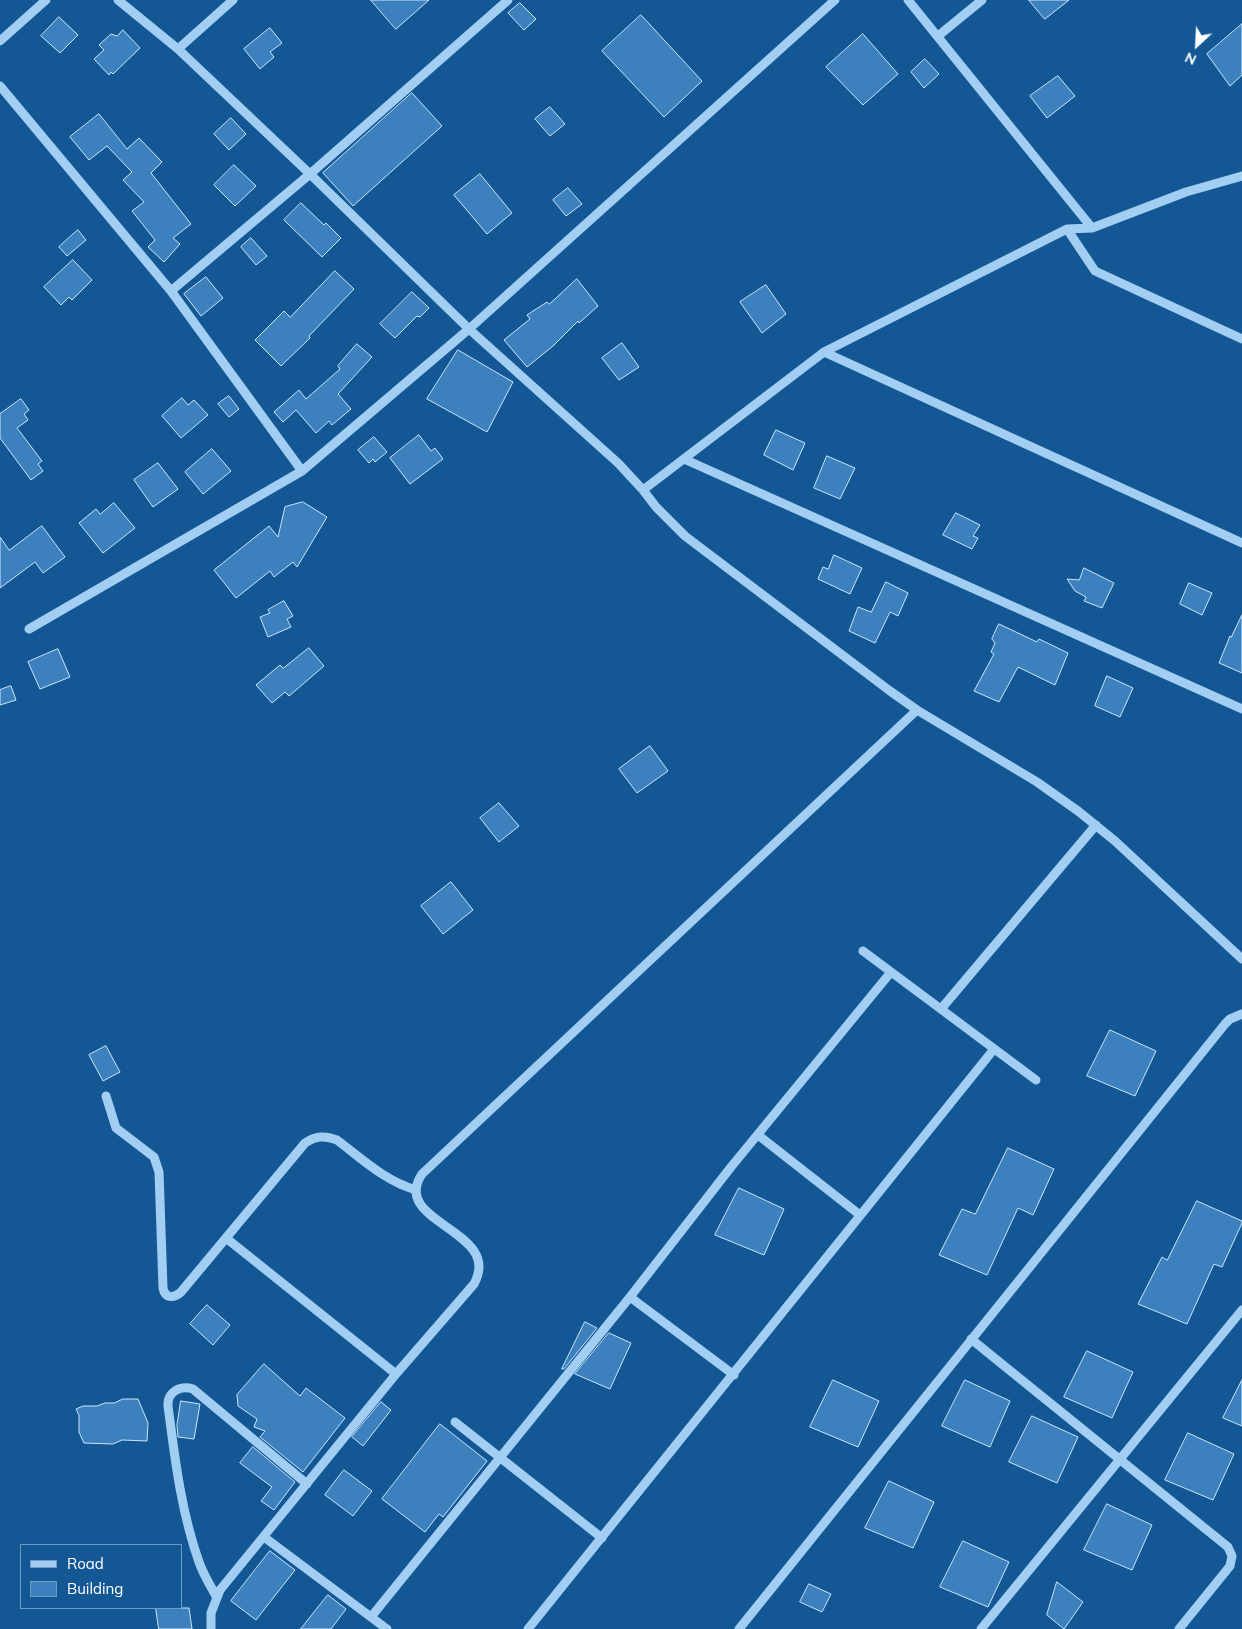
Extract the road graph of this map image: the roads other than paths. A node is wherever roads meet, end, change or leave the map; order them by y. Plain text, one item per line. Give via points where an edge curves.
1 (46, 0) edge
2 (118, 0) edge
3 (233, 0) edge
4 (508, 0) edge
5 (835, 0) edge
6 (908, 0) edge
7 (982, 0) edge
8 (938, 36) junction
9 (0, 41) edge
10 (178, 49) junction
11 (0, 86) edge
12 (310, 174) junction
13 (1242, 176) edge
14 (1092, 228) junction
15 (1067, 229) junction
16 (171, 291) junction
17 (469, 329) junction
18 (1242, 339) edge
19 (824, 352) junction
20 (684, 458) junction
21 (302, 471) junction
22 (643, 490) junction
23 (1242, 543) edge
24 (29, 629) dead end
25 (1242, 709) edge
26 (917, 710) junction
27 (1096, 825) junction
28 (863, 951) dead end
29 (1242, 959) edge
30 (891, 972) junction
31 (941, 1009) junction
32 (1242, 1014) edge
33 (994, 1049) junction
34 (1036, 1080) dead end
35 (106, 1096) dead end
36 (758, 1135) junction
37 (416, 1190) junction
38 (860, 1215) junction
39 (226, 1238) junction
40 (630, 1297) junction
41 (1242, 1310) edge
42 (971, 1339) junction
43 (396, 1374) junction
44 (734, 1375) junction
45 (455, 1422) dead end
46 (500, 1457) junction
47 (1119, 1460) junction
48 (307, 1484) junction
49 (264, 1537) junction
50 (602, 1538) junction
51 (216, 1596) junction
52 (371, 1617) junction
53 (211, 1629) edge
54 (387, 1629) edge
55 (528, 1629) edge
56 (739, 1629) edge
57 (981, 1629) edge
58 (1179, 1629) edge

1 - 9 street
2 - 10 street
3 - 10 street
4 - 12 street
5 - 17 street
6 - 8 street
7 - 8 street
8 - 14 street
10 - 12 street
11 - 16 street
12 - 16 street
12 - 17 street
13 - 14 street via 1186,192
14 - 15 street
15 - 18 street via 1095,272
15 - 19 street
16 - 21 street
17 - 21 street
17 - 22 street
19 - 20 street
19 - 23 street
20 - 22 street
20 - 25 street
21 - 24 street
22 - 26 street via 685,536
26 - 27 street via 1052,792
26 - 37 street via 422,1174
27 - 29 street
27 - 31 street
28 - 30 street
30 - 31 street
30 - 36 street
31 - 33 street
32 - 42 street via 1224,1024
33 - 34 street
33 - 38 street
35 - 39 street via 116,1128 154,1157 159,1172 163,1288 166,1294 175,1296 180,1292
36 - 38 street
36 - 40 street
37 - 39 street via 385,1177 337,1140 320,1136 312,1138 304,1143
37 - 43 street via 424,1209 473,1248 478,1272 474,1284
38 - 44 street
39 - 43 street
40 - 44 street
40 - 46 street
41 - 47 street
42 - 47 street
42 - 56 street
43 - 48 street
44 - 50 street
45 - 46 street
46 - 50 street
46 - 52 street
47 - 57 street
47 - 58 street via 1231,1551 1230,1566
48 - 49 street
48 - 51 street via 193,1389 183,1387 170,1395 168,1406 184,1516 199,1562
49 - 51 street
49 - 52 street
50 - 55 street
51 - 53 street
52 - 54 street

